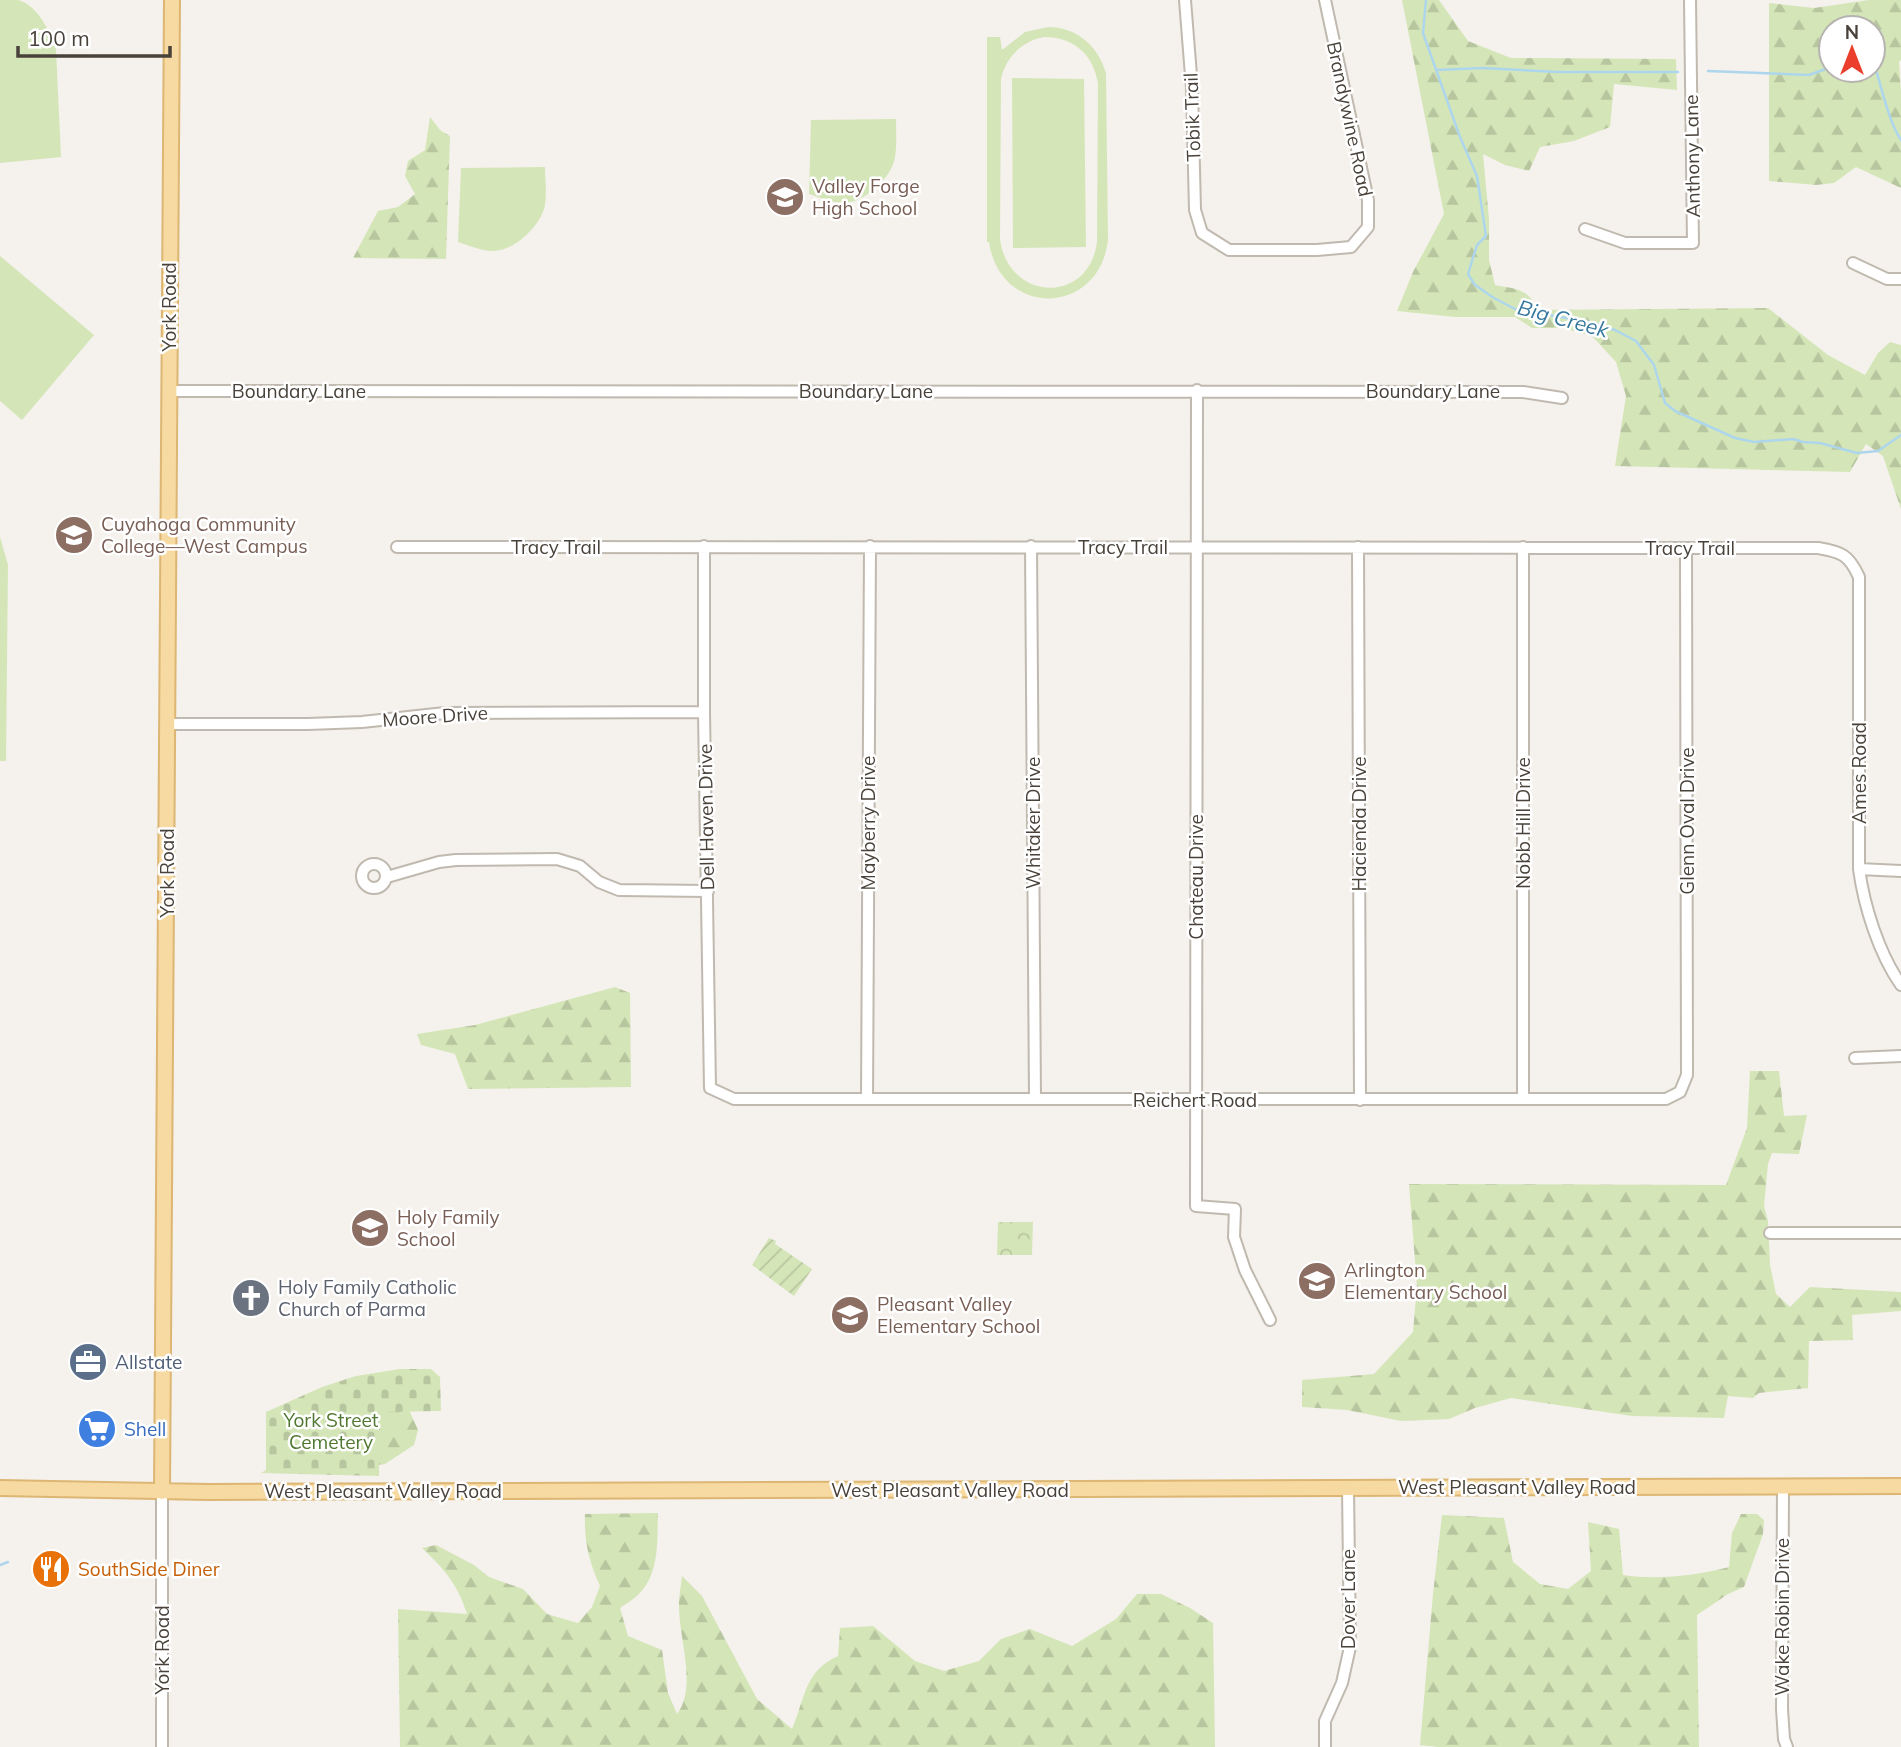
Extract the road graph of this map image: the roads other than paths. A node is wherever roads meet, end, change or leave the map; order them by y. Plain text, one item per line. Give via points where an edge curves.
1 (172, 0) edge
2 (1185, 0) edge
3 (1325, 0) edge
4 (1690, 0) edge
5 (1585, 229) dead end
6 (1202, 233) joint
7 (1853, 263) dead end
8 (1901, 279) edge
9 (1196, 390) junction
10 (169, 391) junction
11 (1562, 398) dead end
12 (704, 546) junction
13 (870, 546) junction
14 (1031, 546) junction
15 (397, 547) dead end
16 (1196, 547) junction
17 (1358, 547) junction
18 (1523, 547) junction
19 (1686, 548) junction
20 (1847, 556) joint
21 (704, 712) junction
22 (167, 724) junction
23 (1859, 869) junction
24 (1901, 871) edge
25 (387, 877) dead end
26 (708, 891) junction
27 (1901, 985) edge
28 (1901, 1056) edge
29 (1855, 1058) dead end
30 (710, 1088) joint
31 (1680, 1092) joint
32 (867, 1099) junction
33 (1035, 1099) junction
34 (1523, 1099) junction
35 (1196, 1100) junction
36 (1360, 1100) junction
37 (1770, 1233) dead end
38 (1901, 1233) edge
39 (1270, 1320) dead end
40 (1783, 1486) junction
41 (1901, 1486) edge
42 (0, 1488) edge
43 (1348, 1488) junction
44 (162, 1492) junction
45 (162, 1747) edge
46 (1325, 1747) edge
47 (1787, 1747) edge

1 - 10 main road, York Road
2 - 6 street, Tobik Trail via 1195,210
3 - 6 street, Brandywine Road via 1368,200 1368,227 1351,247 1317,250 1229,250
4 - 5 street, Anthony Lane via 1693,243 1625,243
7 - 8 street via 1887,279
9 - 10 street, Boundary Lane
9 - 11 street, Boundary Lane via 1523,391
9 - 16 street, Chateau Drive
10 - 22 main road, York Road
12 - 13 street, Tracy Trail
12 - 15 street, Tracy Trail
12 - 21 street, Dell Haven Drive
13 - 14 street, Tracy Trail
13 - 32 street, Mayberry Drive
14 - 16 street, Tracy Trail
14 - 33 street, Whitaker Drive
16 - 17 street, Tracy Trail
16 - 35 street, Chateau Drive
17 - 18 street, Tracy Trail
17 - 36 street, Hacienda Drive
18 - 19 street, Tracy Trail
18 - 34 street, Nobb Hill Drive
19 - 20 street, Tracy Trail via 1818,548
19 - 31 street, Glenn Oval Drive via 1687,1074
20 - 23 street, Ames Road via 1859,578
21 - 22 street, Moore Drive via 445,713 322,724
21 - 26 street, Dell Haven Drive
22 - 44 main road, York Road
23 - 24 street
23 - 27 street, Ames Road via 1863,898
25 - 26 street via 456,860 557,859 580,866 598,882 619,890
26 - 30 street, Dell Haven Drive
28 - 29 street
30 - 32 street, Reichert Road via 734,1099
31 - 34 street, Reichert Road via 1666,1099
32 - 33 street, Reichert Road
33 - 35 street, Reichert Road
34 - 36 street, Reichert Road
35 - 36 street, Reichert Road
35 - 39 street, Chateau Drive via 1196,1206 1235,1209 1234,1237
37 - 38 street
40 - 41 main road, West Pleasant Valley Road
40 - 43 main road, West Pleasant Valley Road
40 - 47 street, Wake Robin Drive via 1782,1709
42 - 44 main road, West Pleasant Valley Road
43 - 44 main road, West Pleasant Valley Road
43 - 46 street, Dover Lane via 1350,1647 1342,1683 1325,1721
44 - 45 street, York Road

